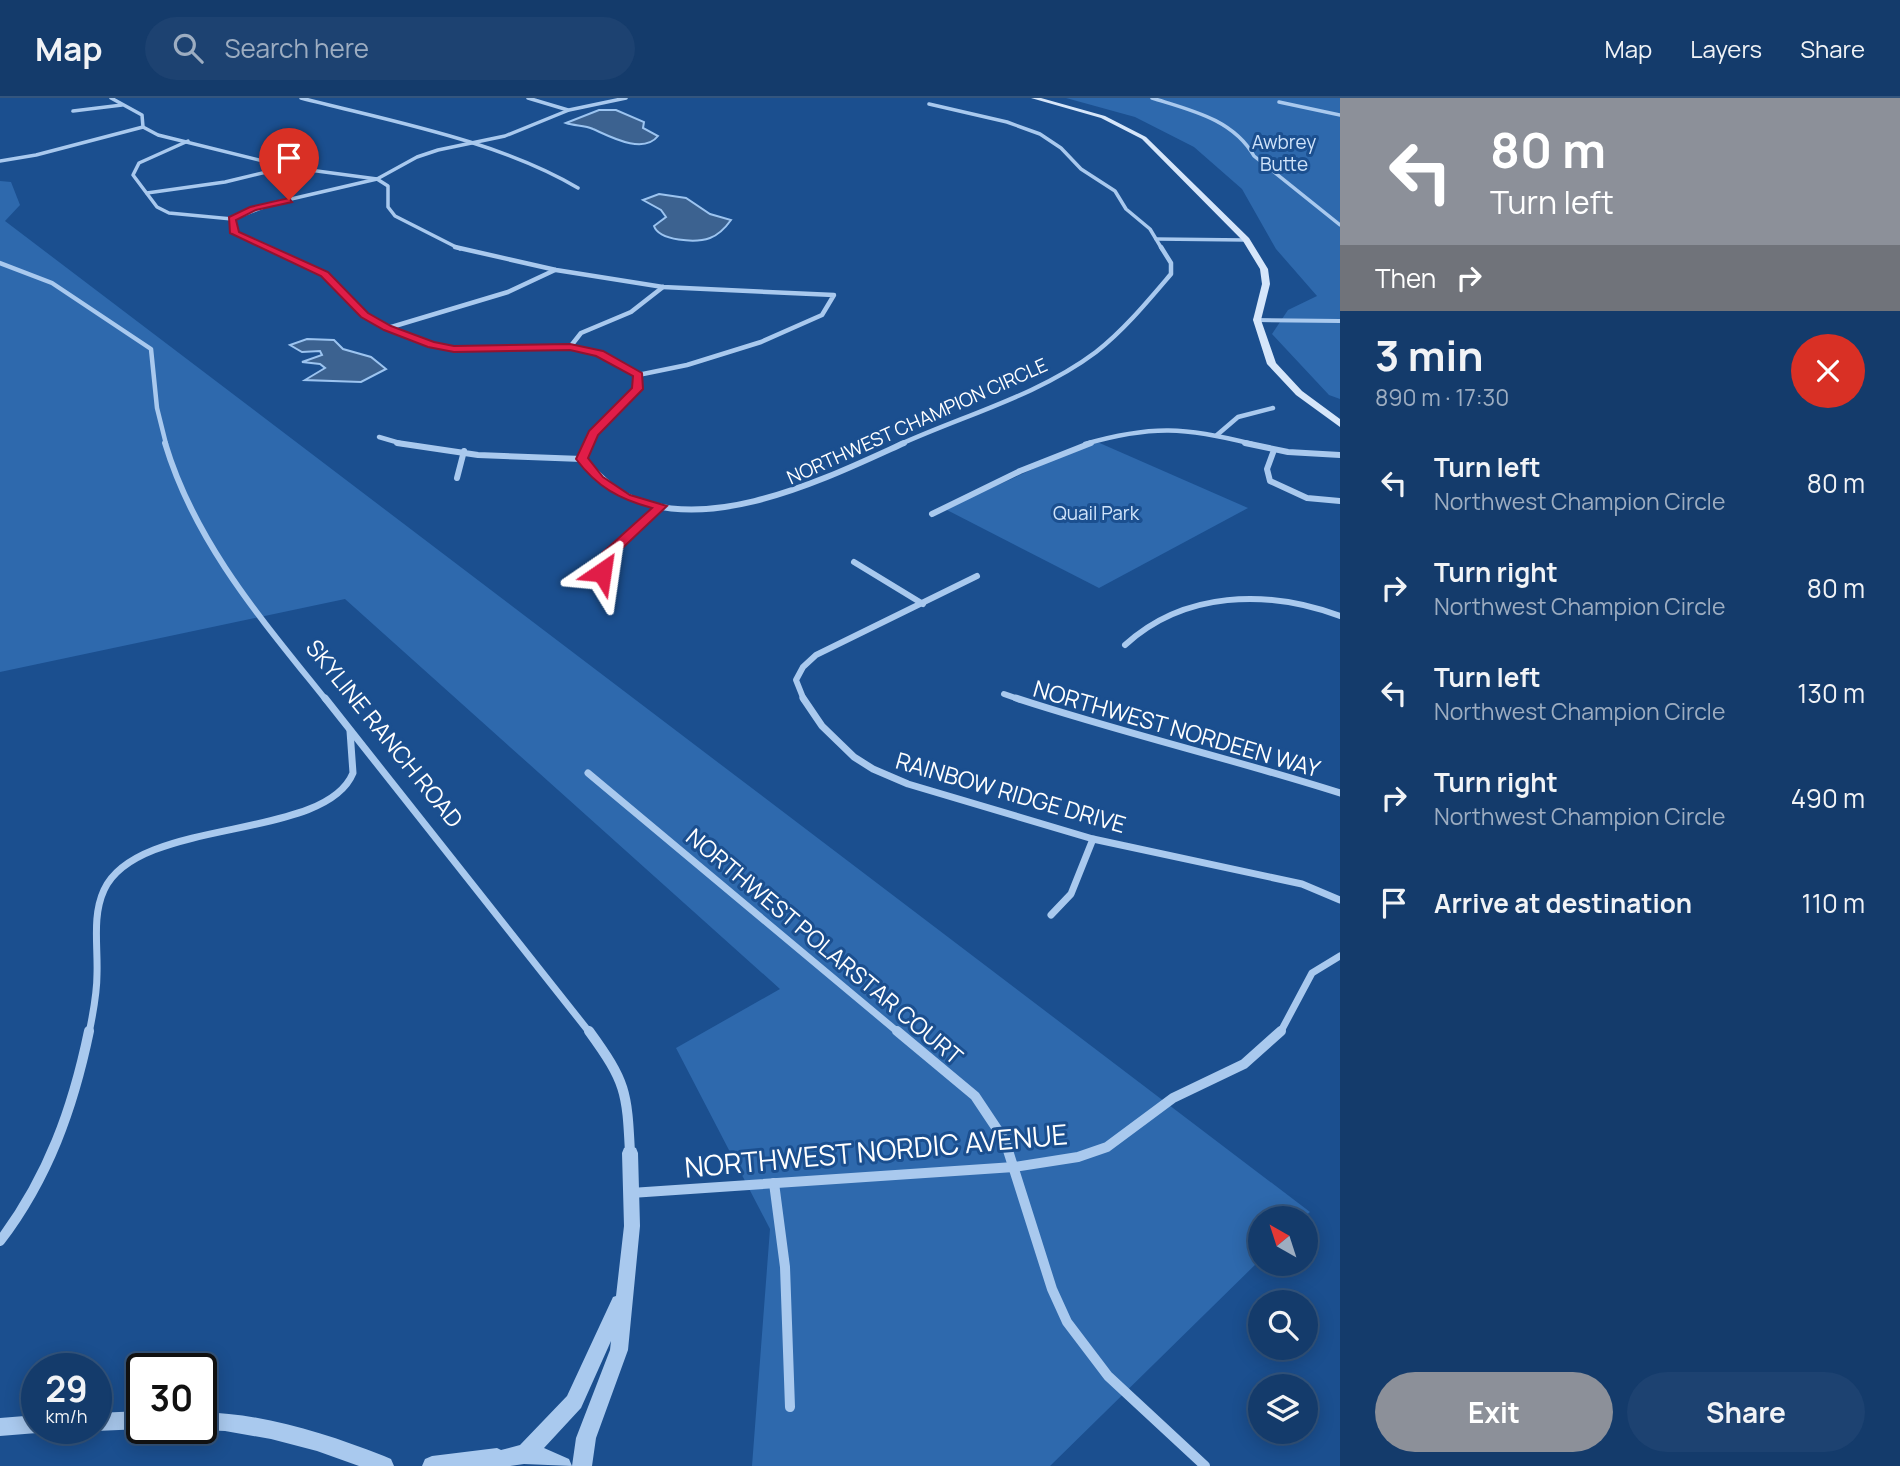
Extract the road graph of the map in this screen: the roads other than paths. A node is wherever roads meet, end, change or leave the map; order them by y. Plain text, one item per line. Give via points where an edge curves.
1 (111, 98) edge
2 (301, 98) edge
3 (528, 98) edge
4 (626, 98) edge
5 (1034, 98) edge
6 (1152, 98) edge
7 (1279, 102) dead end
8 (929, 104) dead end
9 (122, 105) junction
10 (569, 110) junction
11 (73, 111) dead end
12 (1340, 115) edge
13 (143, 127) junction
14 (188, 141) junction
15 (473, 143) junction
16 (0, 161) edge
17 (287, 167) junction
18 (377, 179) junction
19 (578, 188) dead end
20 (147, 193) junction
21 (232, 219) junction
22 (1340, 225) edge
23 (1156, 239) junction
24 (1246, 240) junction
25 (0, 263) edge
26 (556, 270) junction
27 (663, 287) junction
28 (1257, 320) junction
29 (1340, 321) edge
30 (388, 328) junction
31 (570, 347) junction
32 (1272, 358) junction
33 (638, 375) junction
34 (1272, 408) dead end
35 (1340, 416) edge
36 (1340, 424) edge
37 (1217, 435) junction
38 (379, 437) dead end
39 (1274, 450) junction
40 (464, 451) junction
41 (1340, 455) edge
42 (582, 459) junction
43 (457, 478) dead end
44 (1340, 501) edge
45 (661, 506) junction
46 (932, 514) dead end
47 (854, 562) dead end
48 (602, 572) dead end
49 (976, 576) dead end
50 (923, 604) junction
51 (1340, 616) edge
52 (1125, 645) dead end
53 (1004, 694) dead end
54 (350, 729) junction
55 (588, 773) dead end
56 (1340, 793) edge
57 (1093, 839) junction
58 (1340, 900) edge
59 (1051, 915) dead end
60 (1340, 956) edge
61 (630, 1153) joint
62 (1014, 1167) junction
63 (774, 1183) junction
64 (631, 1193) junction
65 (0, 1241) edge
66 (622, 1297) junction
67 (790, 1407) dead end
68 (217, 1421) edge
69 (21, 1425) edge
70 (0, 1427) edge
71 (526, 1453) junction
72 (496, 1461) edge
73 (384, 1466) edge
74 (432, 1466) edge
75 (562, 1466) edge
76 (582, 1466) edge
77 (1205, 1466) edge

1 - 9 street
2 - 15 street
3 - 10 street
4 - 10 street
5 - 24 main road via 1103,117 1144,138
6 - 22 street via 1234,132 1250,145 1254,156
7 - 12 street
8 - 23 street via 1040,134 1115,191
9 - 11 street
9 - 13 street via 142,115
10 - 15 street via 517,133
13 - 14 street
13 - 16 street via 50,153
14 - 17 street
14 - 20 street via 153,155 134,169 133,175
15 - 18 street via 417,157
15 - 19 street via 546,169
17 - 18 street
17 - 20 street
18 - 21 street via 274,203
18 - 26 street via 388,186 388,207 395,216 457,248
20 - 21 street via 157,207 169,212
21 - 30 street via 235,233 324,274 365,315
23 - 24 street
23 - 45 street, NORTHWEST CHAMPION CIRCLE via 1171,263 1171,274 1074,366 784,495 712,508
24 - 28 main road via 1264,269 1266,284
25 - 54 street, SKYLINE RANCH ROAD via 52,283 151,349 157,408 172,466 203,535 239,591
26 - 27 street
26 - 30 street via 508,292
27 - 31 street via 631,312 581,333
27 - 33 street via 834,295 822,315 761,342
28 - 29 street
28 - 32 main road via 1263,345
30 - 31 street via 454,349
31 - 33 street via 599,354
32 - 35 main road
32 - 36 main road via 1287,382
33 - 42 street via 638,389 593,434
34 - 37 street via 1238,417
37 - 39 street
37 - 46 street via 1144,429 1104,437
38 - 40 street
39 - 41 street
39 - 44 street via 1268,462 1270,481 1307,498
40 - 42 street
40 - 43 street
42 - 45 street, NORTHWEST CHAMPION CIRCLE via 599,480 626,497
45 - 48 street via 607,556
47 - 50 street
49 - 50 street, RAINBOW RIDGE DRIVE
50 - 57 street, RAINBOW RIDGE DRIVE via 816,655 796,680 802,700 850,755 883,774
51 - 52 street via 1299,602 1211,601 1168,613
53 - 56 street, NORTHWEST NORDEEN WAY
54 - 61 street, SKYLINE RANCH ROAD via 615,1067 627,1096
54 - 65 street via 354,768 334,797 297,813 152,853 116,873 102,891 96,990 79,1072 46,1170
55 - 62 street, NORTHWEST POLARSTAR COURT via 975,1096 1005,1141
57 - 58 street, RAINBOW RIDGE DRIVE via 1302,884
57 - 59 street via 1071,894
60 - 62 street, NORTHWEST NORDIC AVENUE via 1312,973 1279,1034 1244,1064 1173,1098 1107,1147 1078,1157
61 - 64 street, SKYLINE RANCH ROAD
62 - 63 street, NORTHWEST NORDIC AVENUE
62 - 77 street, NORTHWEST POLARSTAR COURT via 1052,1289 1067,1322 1108,1377
63 - 64 street, NORTHWEST NORDIC AVENUE
63 - 67 street via 788,1288
64 - 66 street, SKYLINE RANCH ROAD via 632,1226
66 - 71 street, SKYLINE RANCH ROAD via 574,1402
66 - 76 street, SKYLINE RANCH ROAD via 619,1350 586,1438
68 - 73 street via 317,1440
69 - 70 street
71 - 72 street
71 - 75 street
72 - 74 street

